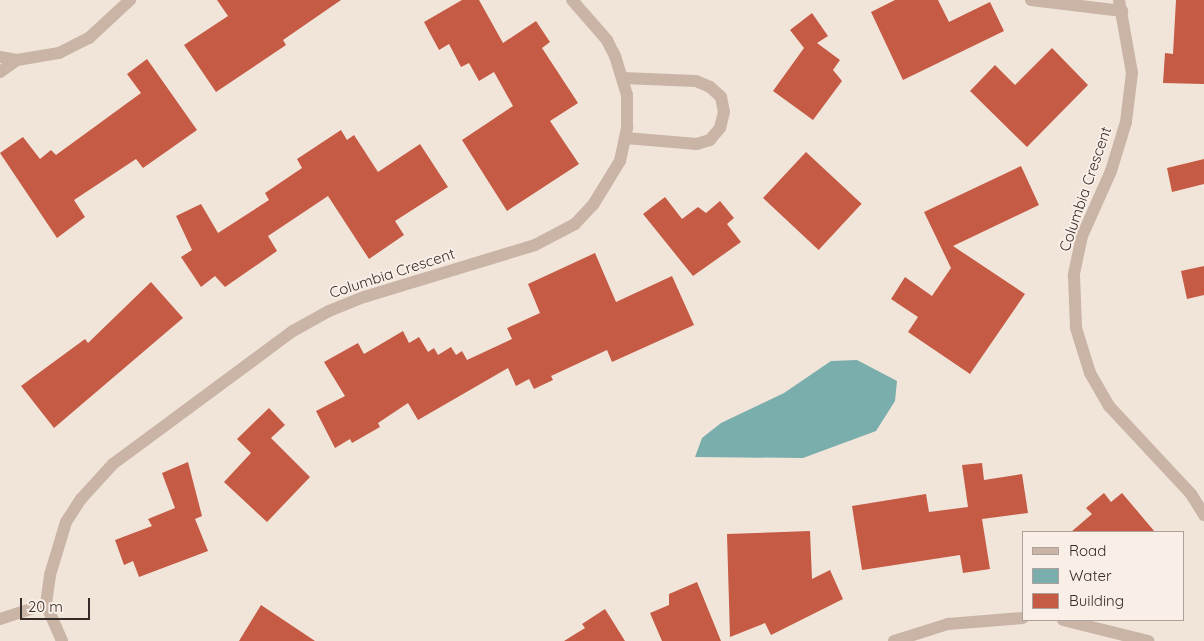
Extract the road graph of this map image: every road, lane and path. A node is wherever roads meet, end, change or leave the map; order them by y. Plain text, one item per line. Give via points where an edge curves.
1 (130, 0) edge
2 (572, 0) edge
3 (1031, 0) edge
4 (1121, 5) edge
5 (0, 57) edge
6 (18, 60) junction
7 (0, 72) edge
8 (622, 78) junction
9 (625, 138) junction
10 (1204, 515) edge
11 (46, 604) junction
12 (1022, 618) edge
13 (0, 619) edge
14 (1067, 621) edge
15 (62, 641) edge
16 (894, 641) edge
17 (1148, 641) edge

1 - 6 street via 89,38 59,52
2 - 8 street, Columbia Crescent via 607,40
3 - 4 street, Columbia Crescent
4 - 10 street, Columbia Crescent via 1132,73 1126,122 1111,171 1082,236 1074,275 1076,328 1090,374 1109,406 1191,494
5 - 6 street
6 - 7 street
8 - 9 street, Columbia Crescent via 628,112
8 - 9 street via 696,81 710,87 721,98 724,112 720,128 710,140 698,144
9 - 11 street, Columbia Crescent via 620,161 593,205 575,224 556,237 364,296 329,311 293,331 113,464 81,499 66,522 50,575
11 - 13 street
11 - 15 street
12 - 16 street via 948,624
14 - 17 street

